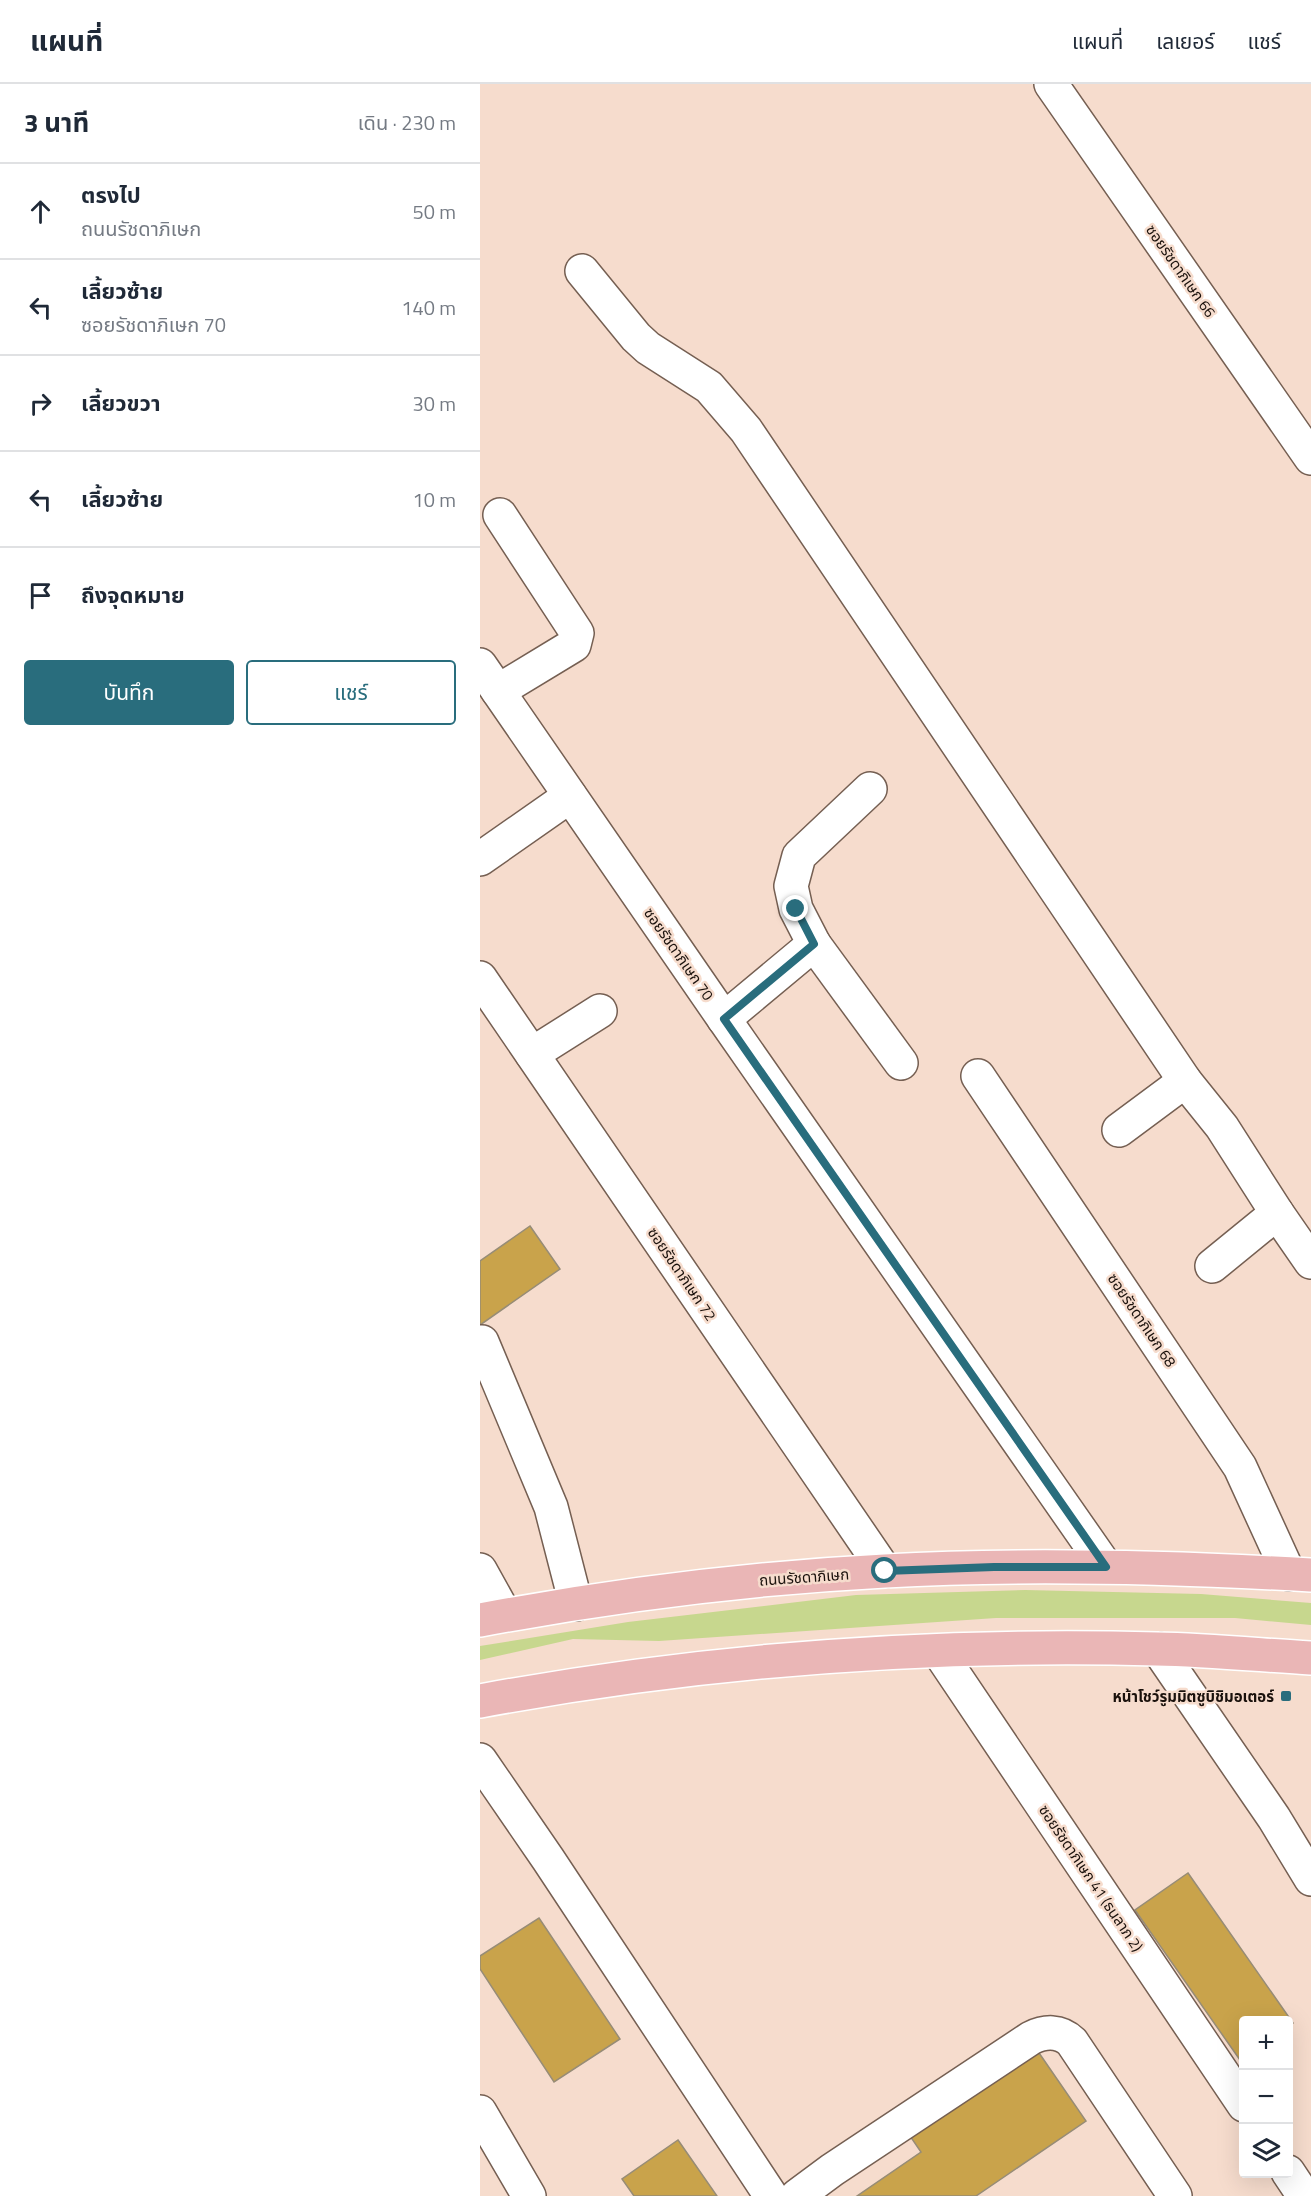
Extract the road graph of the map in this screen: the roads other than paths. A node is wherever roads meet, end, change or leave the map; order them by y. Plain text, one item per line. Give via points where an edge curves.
1 (1051, 84) edge
2 (582, 271) dead end
3 (1311, 458) edge
4 (500, 515) dead end
5 (489, 678) edge
6 (870, 789) dead end
7 (570, 796) junction
8 (480, 858) edge
9 (814, 944) junction
10 (480, 978) edge
11 (600, 1011) dead end
12 (724, 1019) junction
13 (532, 1054) junction
14 (902, 1063) dead end
15 (978, 1076) dead end
16 (1185, 1081) junction
17 (1119, 1130) dead end
18 (1277, 1214) junction
19 (1311, 1262) edge
20 (1212, 1266) dead end
21 (482, 1342) dead end
22 (1106, 1567) junction
23 (480, 1570) edge
24 (885, 1571) junction
25 (1300, 1575) edge
26 (576, 1604) junction
27 (492, 1618) edge
28 (1158, 1648) junction
29 (939, 1652) junction
30 (1311, 1658) edge
31 (480, 1701) edge
32 (480, 1760) edge
33 (1311, 1879) edge
34 (1239, 2098) edge
35 (480, 2112) edge
36 (1292, 2178) edge
37 (528, 2195) edge
38 (771, 2196) edge
39 (797, 2196) edge
40 (1175, 2196) edge
41 (1305, 2196) edge

1 - 3 street, ซอยรัชดาภิเษก 66
2 - 16 street via 636,337 709,387 746,430
4 - 5 street via 578,638 574,645
5 - 7 street, ซอยรัชดาภิเษก 70
6 - 9 street via 799,856 791,886 796,909
7 - 8 street
7 - 12 street, ซอยรัชดาภิเษก 70
9 - 12 street
9 - 14 street
10 - 13 street, ซอยรัชดาภิเษก 72
11 - 13 street
12 - 22 street, ซอยรัชดาภิเษก 70
13 - 24 street, ซอยรัชดาภิเษก 72
15 - 25 street, ซอยรัชดาภิเษก 68 via 1240,1467
16 - 17 street
16 - 18 street via 1222,1127
18 - 19 street
18 - 20 street
21 - 26 street via 551,1507
22 - 24 main road, ถนนรัชดาภิเษก
22 - 25 main road, ถนนรัชดาภิเษก
23 - 27 street
24 - 26 main road, ถนนรัชดาภิเษก via 677,1588
26 - 27 main road, ถนนรัชดาภิเษก
28 - 29 main road
28 - 30 main road
28 - 33 street
29 - 31 main road via 758,1663
29 - 34 street, ซอยรัชดาภิเษก 41 (ธนลาภ 2)
32 - 38 street
35 - 37 street
36 - 41 street
39 - 40 street via 1031,2038 1047,2033 1062,2034 1072,2042

